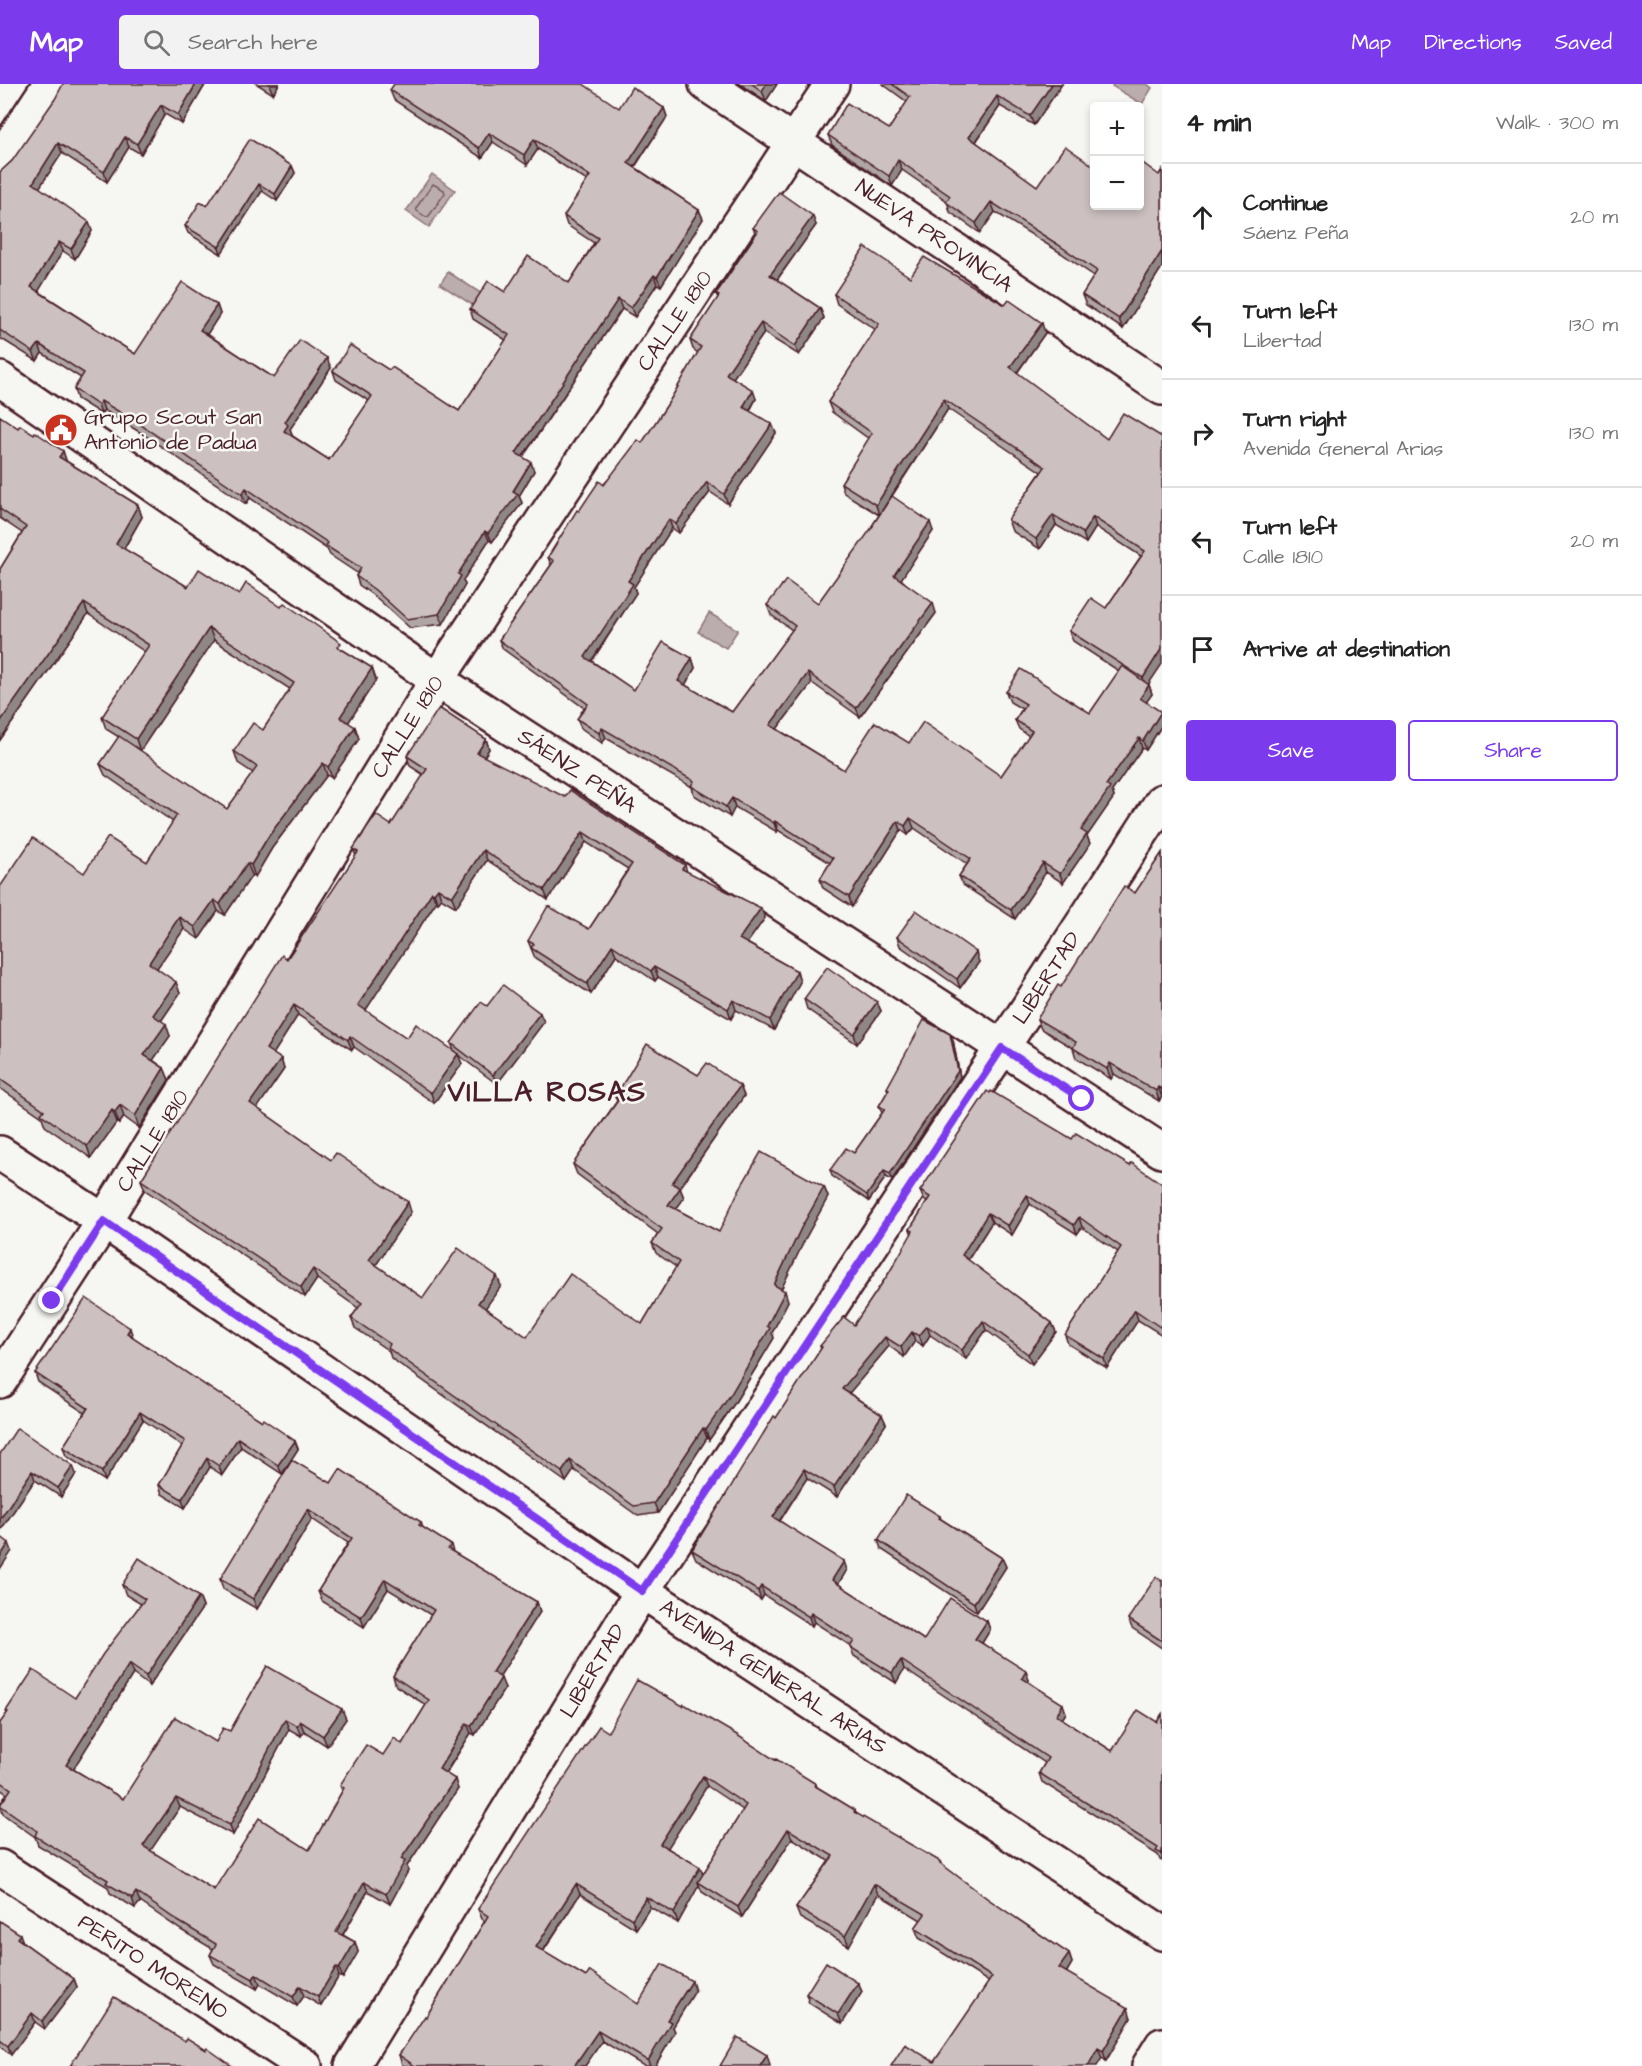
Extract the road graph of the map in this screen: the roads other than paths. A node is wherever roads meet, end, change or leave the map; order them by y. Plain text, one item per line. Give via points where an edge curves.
1 (50, 84) edge
2 (706, 84) edge
3 (832, 84) edge
4 (794, 143) junction
5 (0, 160) edge
6 (0, 380) edge
7 (1162, 388) edge
8 (437, 680) junction
9 (1162, 801) edge
10 (1002, 1048) junction
11 (1162, 1151) edge
12 (0, 1153) edge
13 (104, 1221) junction
14 (0, 1381) edge
15 (642, 1591) junction
16 (0, 1868) edge
17 (1162, 1933) edge
18 (1162, 2045) edge
19 (305, 2066) edge
20 (352, 2066) edge
21 (1149, 2066) edge

1 - 5 street
2 - 4 street, NUEVA PROVINCIA
3 - 4 street, CALLE 1810
4 - 7 street, NUEVA PROVINCIA
4 - 8 street, CALLE 1810
6 - 8 street, SÁENZ PEÑA
8 - 10 street, SÁENZ PEÑA
8 - 13 street, CALLE 1810
9 - 10 street, LIBERTAD
10 - 11 street, SÁENZ PEÑA
10 - 15 street, LIBERTAD
12 - 13 street, AVENIDA GENERAL ARIAS
13 - 14 street, CALLE 1810
13 - 15 street, AVENIDA GENERAL ARIAS
15 - 17 street, AVENIDA GENERAL ARIAS
15 - 20 street, LIBERTAD
16 - 19 street, PERITO MORENO
18 - 21 street

